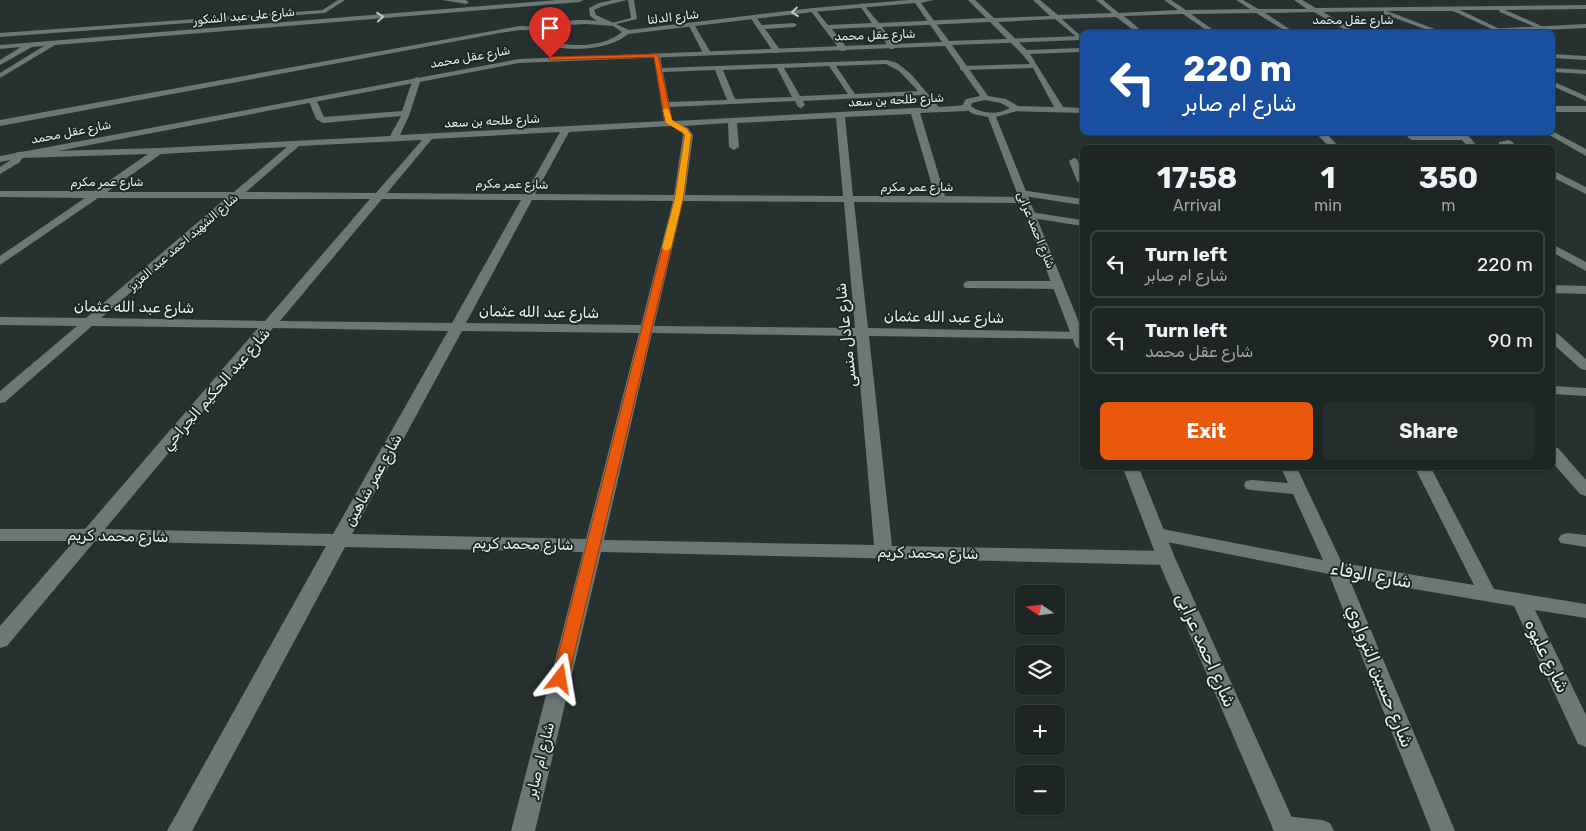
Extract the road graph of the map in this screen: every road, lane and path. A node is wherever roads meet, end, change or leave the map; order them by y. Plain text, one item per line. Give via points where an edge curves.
1 (342, 0) edge
2 (506, 0) edge
3 (580, 0) edge
4 (624, 0) edge
5 (631, 0) edge
6 (931, 0) edge
7 (971, 0) edge
8 (1036, 0) edge
9 (1098, 0) edge
10 (1167, 0) edge
11 (1239, 0) edge
12 (1297, 0) edge
13 (1432, 0) edge
14 (1475, 0) edge
15 (917, 1) edge
16 (442, 2) edge
17 (1361, 3) dead end
18 (862, 5) junction
19 (407, 6) dead end
20 (1586, 7) edge
21 (1496, 8) junction
22 (1451, 9) junction
23 (813, 10) junction
24 (1378, 10) junction
25 (339, 11) dead end
26 (1316, 11) junction
27 (323, 12) junction
28 (572, 12) junction
29 (1184, 12) junction
30 (1258, 12) junction
31 (418, 14) junction
32 (1117, 14) junction
33 (1056, 16) junction
34 (753, 17) junction
35 (993, 19) junction
36 (339, 20) junction
37 (931, 21) junction
38 (606, 23) junction
39 (614, 24) junction
40 (794, 25) dead end
41 (876, 25) junction
42 (692, 26) junction
43 (1586, 26) edge
44 (760, 27) junction
45 (828, 27) junction
46 (548, 29) junction
47 (1544, 29) junction
48 (1137, 30) edge
49 (1209, 30) edge
50 (1288, 30) edge
51 (1349, 30) edge
52 (1432, 30) edge
53 (1498, 30) edge
54 (1522, 30) edge
55 (626, 32) junction
56 (0, 35) edge
57 (1080, 37) edge
58 (1080, 38) edge
59 (0, 41) edge
60 (56, 42) junction
61 (1016, 42) junction
62 (32, 44) junction
63 (948, 45) junction
64 (565, 46) junction
65 (0, 47) edge
66 (893, 47) junction
67 (844, 49) junction
68 (1080, 50) edge
69 (777, 51) junction
70 (1563, 51) dead end
71 (743, 52) junction
72 (1025, 52) junction
73 (707, 54) junction
74 (1555, 56) edge
75 (1570, 57) junction
76 (1586, 58) edge
77 (535, 60) junction
78 (657, 62) junction
79 (830, 63) junction
80 (0, 64) edge
81 (20, 64) junction
82 (779, 65) junction
83 (748, 66) junction
84 (1035, 66) junction
85 (718, 67) junction
86 (964, 68) junction
87 (1555, 70) edge
88 (1586, 72) edge
89 (0, 76) edge
90 (417, 79) junction
91 (1555, 82) edge
92 (1572, 82) dead end
93 (1555, 84) edge
94 (1555, 88) edge
95 (1564, 88) junction
96 (922, 92) junction
97 (853, 96) junction
98 (312, 98) junction
99 (797, 98) junction
100 (985, 98) junction
101 (1586, 99) edge
102 (732, 102) junction
103 (665, 105) junction
104 (967, 108) junction
105 (1555, 109) edge
106 (1586, 109) edge
107 (937, 110) junction
108 (1014, 110) junction
109 (1060, 110) junction
110 (1080, 110) edge
111 (915, 111) junction
112 (406, 113) junction
113 (840, 115) junction
114 (991, 115) junction
115 (807, 117) junction
116 (732, 121) junction
117 (0, 124) edge
118 (673, 124) junction
119 (566, 129) junction
120 (1321, 135) edge
121 (1408, 135) edge
122 (1461, 135) edge
123 (1552, 135) edge
124 (430, 136) junction
125 (394, 138) junction
126 (297, 143) junction
127 (1333, 145) edge
128 (1423, 145) edge
129 (1472, 145) edge
130 (734, 147) dead end
131 (160, 151) junction
132 (18, 155) junction
133 (0, 157) edge
134 (1584, 157) edge
135 (1074, 161) dead end
136 (0, 171) edge
137 (1555, 175) edge
138 (1080, 176) edge
139 (1555, 187) edge
140 (1582, 189) edge
141 (0, 194) edge
142 (97, 194) junction
143 (237, 195) junction
144 (380, 195) junction
145 (1023, 196) junction
146 (529, 197) junction
147 (679, 198) junction
148 (848, 199) junction
149 (941, 200) junction
150 (1080, 202) edge
151 (1030, 215) junction
152 (1080, 223) edge
153 (1555, 249) edge
154 (0, 261) edge
155 (1586, 267) edge
156 (969, 285) dead end
157 (1058, 285) junction
158 (1555, 289) edge
159 (1586, 290) edge
160 (0, 322) edge
161 (89, 323) junction
162 (270, 325) junction
163 (458, 327) junction
164 (646, 330) junction
165 (862, 332) junction
166 (1555, 338) edge
167 (1080, 340) edge
168 (1579, 354) edge
169 (1586, 366) edge
170 (1555, 390) edge
171 (1586, 392) edge
172 (0, 399) edge
173 (1555, 455) edge
174 (1132, 470) edge
175 (1290, 470) edge
176 (1424, 470) edge
177 (1252, 485) dead end
178 (1299, 489) junction
179 (1586, 490) edge
180 (1157, 534) junction
181 (0, 535) edge
182 (90, 535) junction
183 (1567, 539) dead end
184 (340, 540) junction
185 (1586, 541) edge
186 (593, 546) junction
187 (884, 552) junction
188 (1166, 558) junction
189 (1336, 569) junction
190 (1490, 596) junction
191 (1521, 601) junction
192 (1586, 611) edge
193 (0, 640) edge
194 (1586, 737) edge
195 (1285, 829) edge
196 (180, 831) edge
197 (522, 831) edge
198 (1322, 831) edge
199 (1444, 831) edge

1 - 27 street
2 - 16 street
3 - 28 street, شارع على عبد الشكور
4 - 38 street via 592,9 593,16
5 - 39 street via 634,18
6 - 15 street, شارع الدلتا
7 - 35 street
8 - 33 street
9 - 32 street
10 - 29 street
11 - 30 street
12 - 26 street
13 - 22 street
14 - 21 street
15 - 18 street, شارع الدلتا
15 - 37 street
17 - 24 street
18 - 23 street, شارع الدلتا
18 - 41 street
19 - 31 street via 398,10
20 - 21 street
21 - 22 street
21 - 47 street
22 - 24 street
22 - 53 street
23 -> 34 street, شارع الدلتا
23 - 45 street
24 - 26 street
24 - 52 street
25 - 27 street, شارع على عبد الشكور
26 - 30 street
26 - 51 street
27 - 36 street via 348,14
27 - 56 street
27 - 59 street, شارع على عبد الشكور
28 - 31 street, شارع على عبد الشكور
28 - 38 street
28 - 46 street
29 - 30 street
29 - 32 street
29 - 49 street
30 - 50 street
36 -> 31 street, شارع على عبد الشكور
32 - 33 street
32 - 48 street
33 - 35 street
33 - 57 street
34 - 42 street, شارع الدلتا
34 - 44 street
35 - 37 street
35 - 61 street
36 - 60 street, شارع على عبد الشكور
37 - 41 street
37 - 63 street
38 - 39 street
39 - 55 street
40 - 44 street
41 - 45 street
41 - 66 street
42 - 55 street, شارع الدلتا
42 - 73 street
43 - 47 street
44 - 69 street
45 - 67 street
46 - 64 street via 539,34 542,40
46 - 117 street via 500,31
47 - 54 street
55 - 64 street via 619,39 606,43
58 - 61 street, شارع عقل محمد
60 - 62 street, شارع على عبد الشكور
60 - 81 street
61 - 63 street, شارع عقل محمد
61 - 72 street
62 - 65 street, شارع على عبد الشكور
62 - 80 street
63 - 66 street, شارع عقل محمد
63 - 86 street
64 - 77 street
66 - 67 street, شارع عقل محمد
67 - 69 street, شارع عقل محمد
68 - 72 street
69 - 71 street, شارع عقل محمد
70 - 75 street
71 - 73 street, شارع عقل محمد
71 - 83 street
72 - 84 street
73 - 78 street, شارع عقل محمد
74 - 75 street
75 - 76 street
77 - 78 street, شارع عقل محمد
77 - 90 street, شارع عقل محمد
78 - 85 street
78 - 103 street, شارع ام صابر
79 - 82 street
79 - 96 street via 873,61 893,64 906,73
79 - 97 street
80 - 81 street
81 - 89 street
82 - 83 street
82 - 99 street
83 - 85 street
84 - 86 street
84 - 109 street
85 - 102 street
86 - 100 street
87 - 88 street
90 - 98 street, شارع عقل محمد
90 - 112 street
91 - 92 street
93 - 95 street
94 - 95 street
95 - 101 street
96 - 97 street
96 - 107 street
97 - 99 street
98 - 112 street via 323,120
98 - 132 street, شارع عقل محمد
99 - 102 street
99 - 115 street
100 - 104 street via 969,101
100 - 108 street via 1010,103
102 - 103 street
103 - 118 street, شارع ام صابر via 668,121
104 - 107 street, شارع طلحه بن سعد
104 - 114 street
105 - 106 street
107 - 111 street, شارع طلحه بن سعد
108 - 109 street
108 - 114 street
109 - 110 street
111 - 113 street, شارع طلحه بن سعد
111 - 149 street
112 - 125 street
113 - 115 street, شارع طلحه بن سعد
113 - 148 street, شارع عادل منسى
114 - 145 street, شارع احمد عرابى
115 - 116 street, شارع طلحه بن سعد
116 - 118 street, شارع طلحه بن سعد
116 - 130 street
118 - 119 street, شارع طلحه بن سعد
118 - 147 street, شارع ام صابر via 688,135
119 - 124 street, شارع طلحه بن سعد
119 - 146 street, شارع عمر شاهين
120 - 127 street
121 - 122 street
121 - 128 street
122 - 129 street
123 - 134 street
124 - 125 street, شارع طلحه بن سعد
124 - 144 street, شارع عبد الحكيم الجراحي
125 - 126 street, شارع طلحه بن سعد
126 - 131 street, شارع طلحه بن سعد
126 - 143 street, شارع الشهيد احمد عبد العزيز
131 - 132 street, شارع طلحه بن سعد
131 - 142 street
132 - 133 street, شارع عقل محمد
132 - 136 street via 17,160
135 - 138 street
137 - 140 street
139 - 140 street
141 - 142 street, شارع عمر مكرم
142 - 143 street, شارع عمر مكرم
142 - 154 street
143 - 144 street, شارع عمر مكرم
143 - 161 street, شارع الشهيد احمد عبد العزيز
144 - 146 street, شارع عمر مكرم
144 - 162 street, شارع عبد الحكيم الجراحي
145 - 149 street, شارع عمر مكرم
145 - 150 street, شارع عمر مكرم
145 - 151 street, شارع احمد عرابى
146 - 147 street, شارع عمر مكرم
146 - 163 street, شارع عمر شاهين
147 - 148 street, شارع عمر مكرم
147 - 164 street, شارع ام صابر
148 - 149 street, شارع عمر مكرم
148 - 165 street, شارع عادل منسى
151 - 152 street
151 - 157 street, شارع احمد عرابى
153 - 155 street
156 - 157 street
157 - 167 street, شارع احمد عرابى
158 - 159 street
160 - 161 street, شارع عبد الله عثمان
161 - 162 street, شارع عبد الله عثمان
161 - 172 street, شارع الشهيد احمد عبد العزيز
162 - 163 street, شارع عبد الله عثمان
162 - 182 street, شارع عبد الحكيم الجراحي
163 - 164 street, شارع عبد الله عثمان
163 - 184 street, شارع عمر شاهين
164 - 165 street, شارع عبد الله عثمان
164 - 186 street, شارع ام صابر
165 - 167 street, شارع عبد الله عثمان
165 - 187 street, شارع عادل منسى
166 - 168 street
168 - 169 street
170 - 171 street
173 - 179 street
174 - 180 street, شارع احمد عرابى
175 - 178 street, شارع حسين الترواوي
176 - 190 street
177 - 178 street
178 - 189 street, شارع حسين الترواوي
180 - 188 street, شارع احمد عرابى
180 - 189 street, شارع الوفاء
181 - 182 street, شارع محمد كريم
182 - 184 street, شارع محمد كريم
182 - 193 street, شارع عبد الحكيم الجراحي
183 - 185 street
184 - 186 street, شارع محمد كريم
184 - 196 street, شارع عمر شاهين
186 - 187 street, شارع محمد كريم
186 - 197 street, شارع ام صابر
187 - 188 street, شارع محمد كريم
188 - 195 street, شارع احمد عرابى
189 - 190 street, شارع الوفاء
189 - 199 street, شارع حسين الترواوي
190 - 191 street, شارع الوفاء
191 - 192 street, شارع الوفاء
191 - 194 street, شارع عليوه
195 - 198 street

